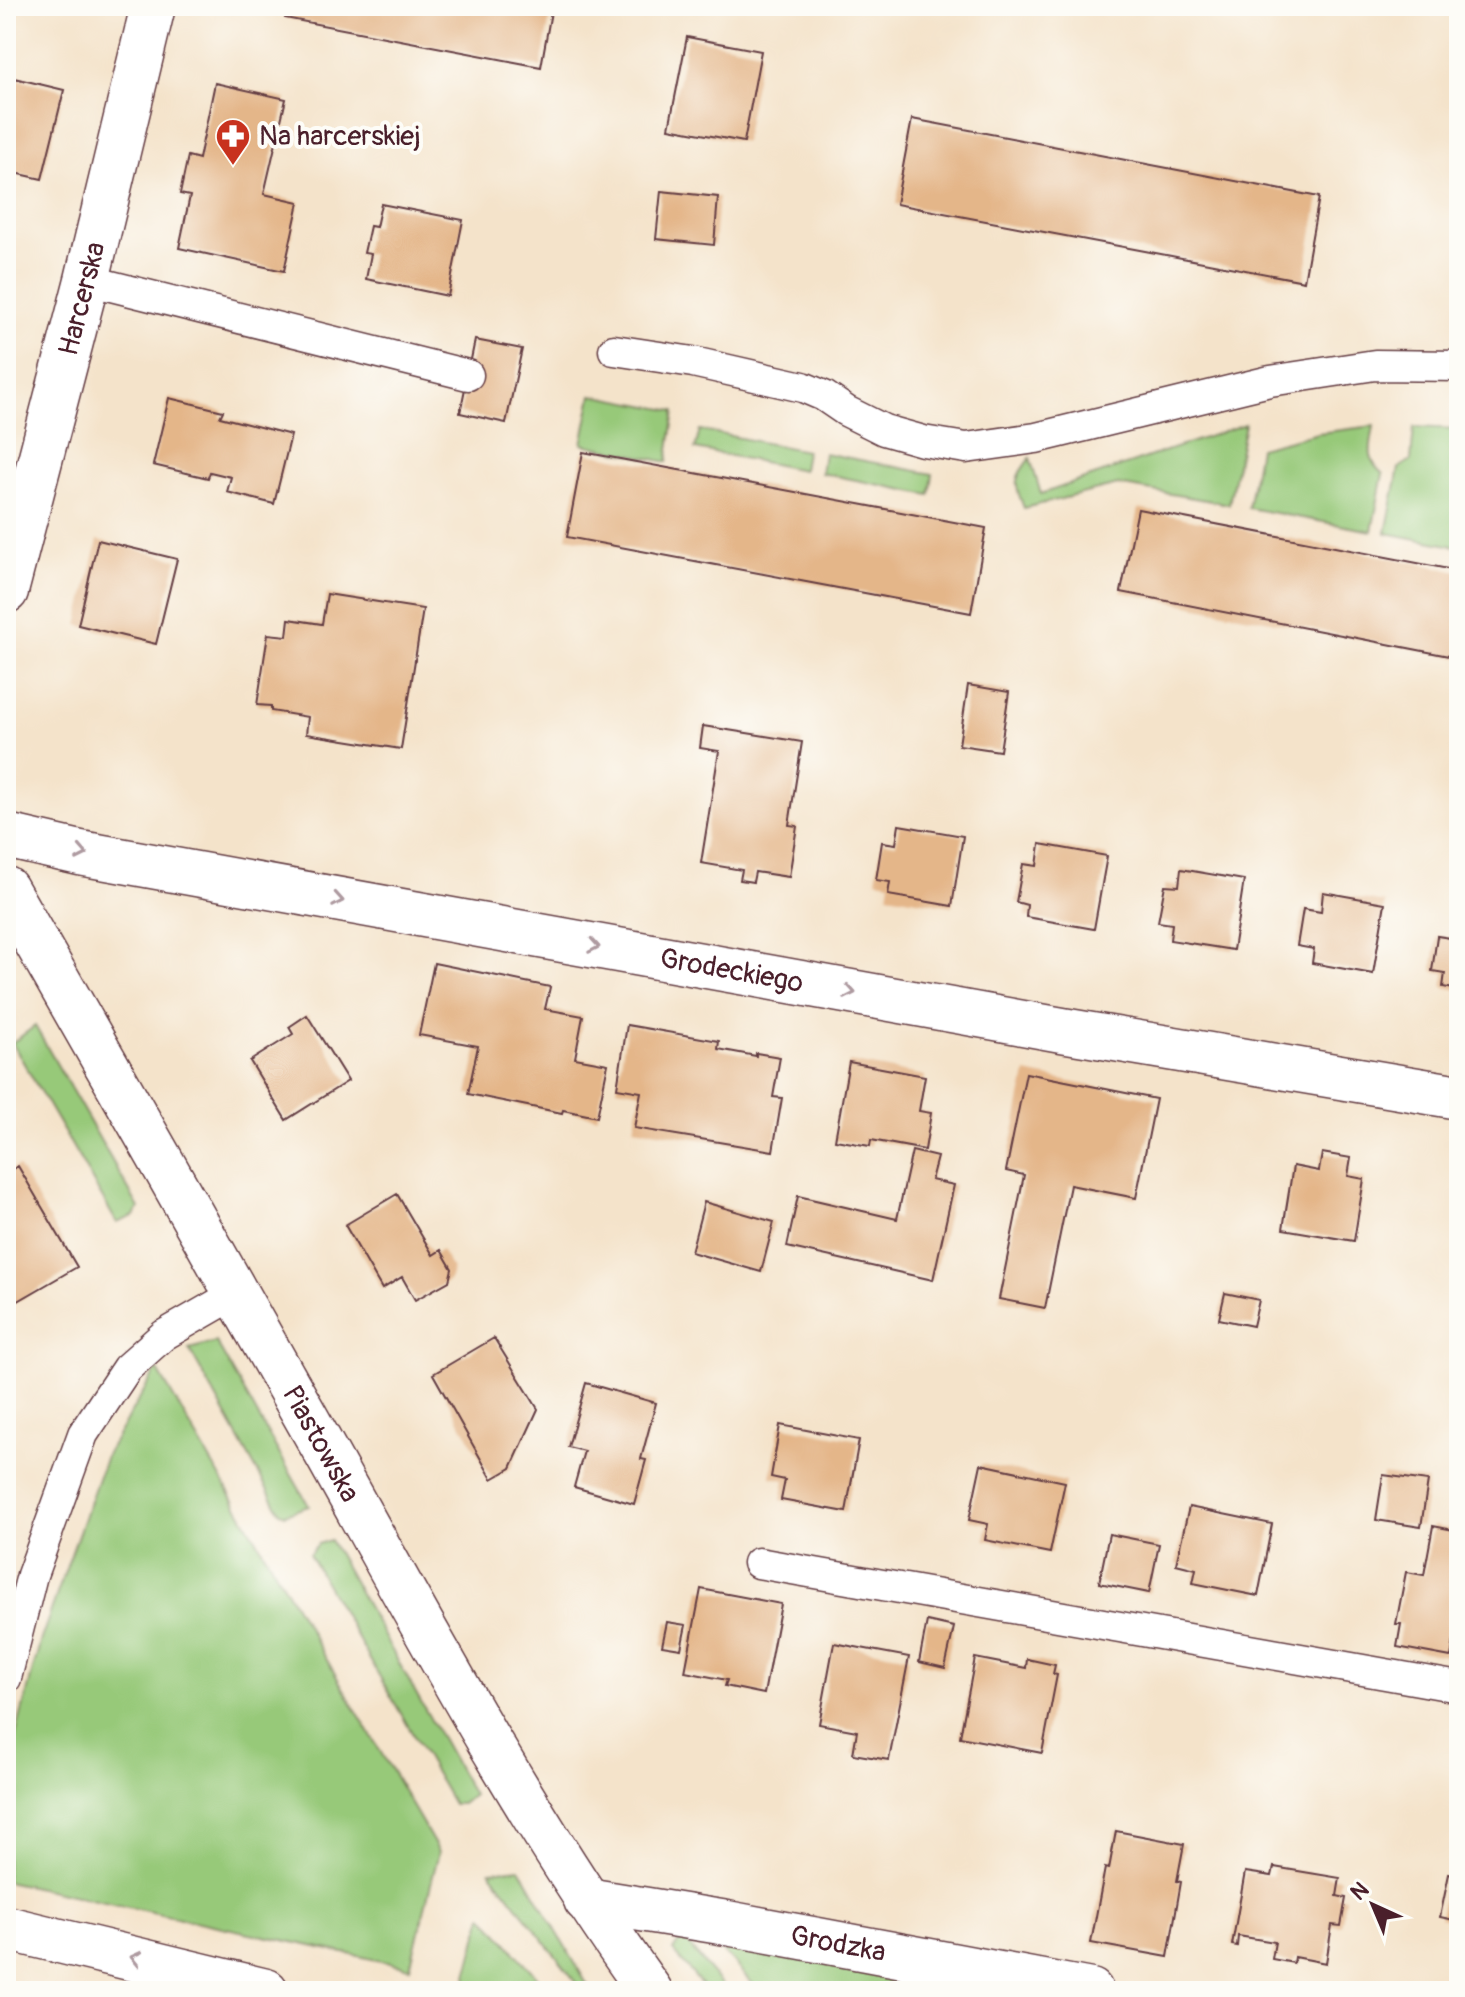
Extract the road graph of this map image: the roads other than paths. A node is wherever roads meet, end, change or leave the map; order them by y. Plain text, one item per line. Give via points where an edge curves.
1 (153, 6) edge
2 (87, 280) junction
3 (614, 350) dead end
4 (1459, 366) edge
5 (468, 375) dead end
6 (6, 591) edge
7 (6, 836) edge
8 (6, 889) edge
9 (1459, 1097) edge
10 (237, 1293) junction
11 (758, 1563) dead end
12 (6, 1678) edge
13 (1459, 1687) edge
14 (586, 1900) junction
15 (6, 1928) edge
16 (266, 1991) edge
17 (650, 1991) edge
18 (1091, 1991) edge

1 - 2 street, Harcerska
2 - 5 lane
2 - 6 street, Harcerska
3 - 4 lane via 803,387 884,430 966,448 1036,438 1270,381 1375,365
7 -> 9 street, Grodeckiego via 1062,1030
8 - 10 street, Piastowska
10 - 12 lane via 164,1335 127,1368 83,1434 32,1575
10 - 14 street, Piastowska
11 - 13 lane
14 - 17 street, Piastowska
14 - 18 street, Grodzka
16 -> 15 street

